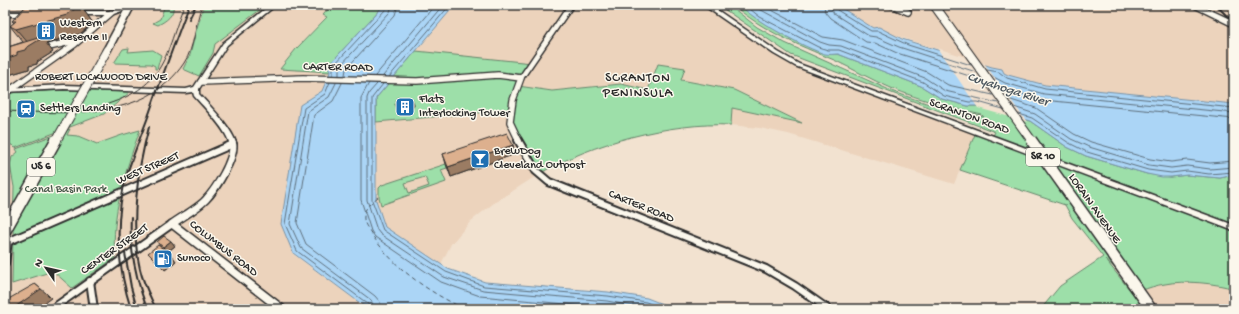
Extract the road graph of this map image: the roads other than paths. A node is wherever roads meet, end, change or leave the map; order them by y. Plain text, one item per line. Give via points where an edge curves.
1 (273, 5) edge
2 (571, 5) edge
3 (706, 5) edge
4 (892, 5) edge
5 (934, 5) edge
6 (1193, 5) edge
7 (1205, 5) edge
8 (131, 6) edge
9 (32, 12) edge
10 (908, 12) dead end
11 (111, 13) junction
12 (5, 14) edge
13 (69, 14) edge
14 (1234, 20) edge
15 (1234, 24) edge
16 (80, 40) junction
17 (32, 51) edge
18 (521, 78) junction
19 (201, 82) junction
20 (196, 89) junction
21 (8, 90) edge
22 (233, 144) junction
23 (172, 224) junction
24 (1234, 228) edge
25 (5, 231) edge
26 (6, 242) edge
27 (5, 263) edge
28 (90, 282) junction
29 (52, 309) edge
30 (94, 309) edge
31 (281, 309) edge
32 (828, 309) edge
33 (1151, 309) edge

1 - 19 street via 225,44
2 - 18 street, CARTER ROAD
3 - 24 street, SCRANTON ROAD via 776,54 797,65
4 - 10 street
5 - 33 main road, LORAIN AVENUE / SR 10, bridge
6 - 15 highway
7 - 14 highway
8 - 11 street
8 - 25 main road, US 6, bridge
9 - 12 street
11 - 13 street
11 - 16 street
16 - 17 street
16 - 21 street
18 - 19 street, CARTER ROAD via 498,75 398,81 303,78
18 - 32 street, CARTER ROAD via 513,100 510,122 528,158 542,177 558,186 766,269
19 - 20 street
20 - 21 street, ROBERT LOCKWOOD DRIVE via 186,91 64,87
20 - 22 street via 196,94
22 - 23 street, COLUMBUS ROAD via 234,151 230,160 209,196
22 - 26 street, WEST STREET
23 - 28 street, CENTER STREET
23 - 31 street, COLUMBUS ROAD
26 - 27 street
28 - 29 street, CENTER STREET
28 - 30 street

